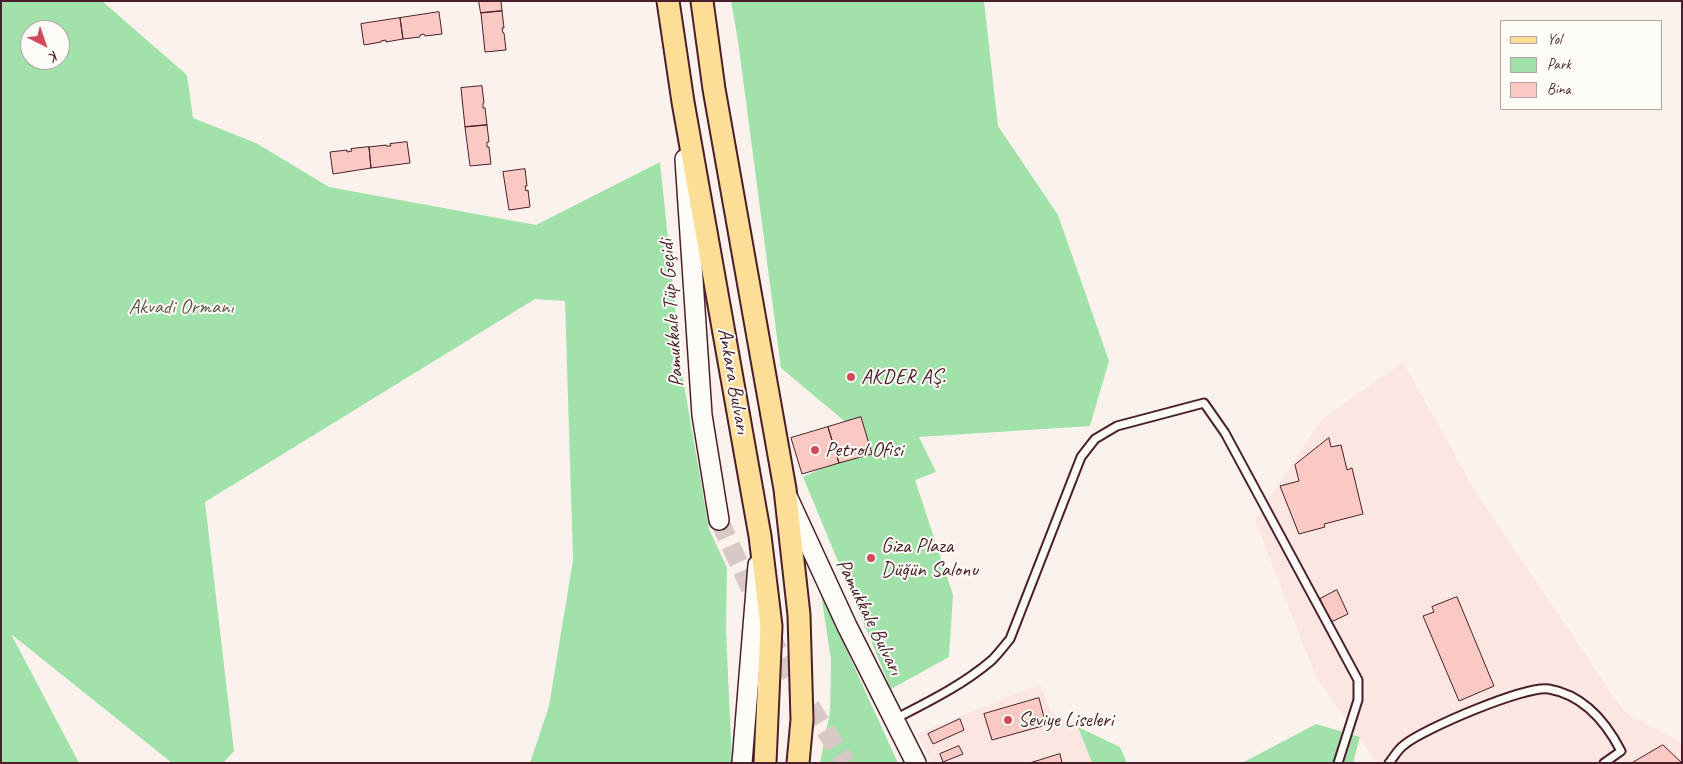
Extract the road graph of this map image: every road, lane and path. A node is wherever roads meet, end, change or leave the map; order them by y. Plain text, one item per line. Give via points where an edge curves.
1 (668, 1) edge
2 (702, 1) edge
3 (683, 102) junction
4 (784, 490) junction
5 (719, 520) tunnel mouth
6 (760, 536) junction
7 (894, 720) junction
8 (742, 763) edge
9 (765, 763) edge
10 (798, 763) edge
11 (916, 763) edge
12 (1338, 763) edge
13 (1389, 763) edge
14 (1604, 763) edge

1 - 3 main road, Ankara Bulvarı
2 - 4 main road, Ankara Bulvarı
3 - 5 main road, Pamukkale Tüp Geçidi via 702,415
3 - 6 main road, Ankara Bulvarı
4 - 7 main road, Pamukkale Bulvarı
4 - 10 main road, Ankara Bulvarı via 800,615 802,720
6 - 8 main road
6 - 9 main road, Ankara Bulvarı via 771,626
7 - 11 main road, Pamukkale Bulvarı
7 - 12 lane via 970,676 993,659 1010,639 1081,457 1095,439 1117,426 1204,403 1225,433 1358,680 1358,700
13 - 14 lane via 1403,745 1448,720 1512,696 1547,688 1571,695 1593,711 1612,733 1621,751

